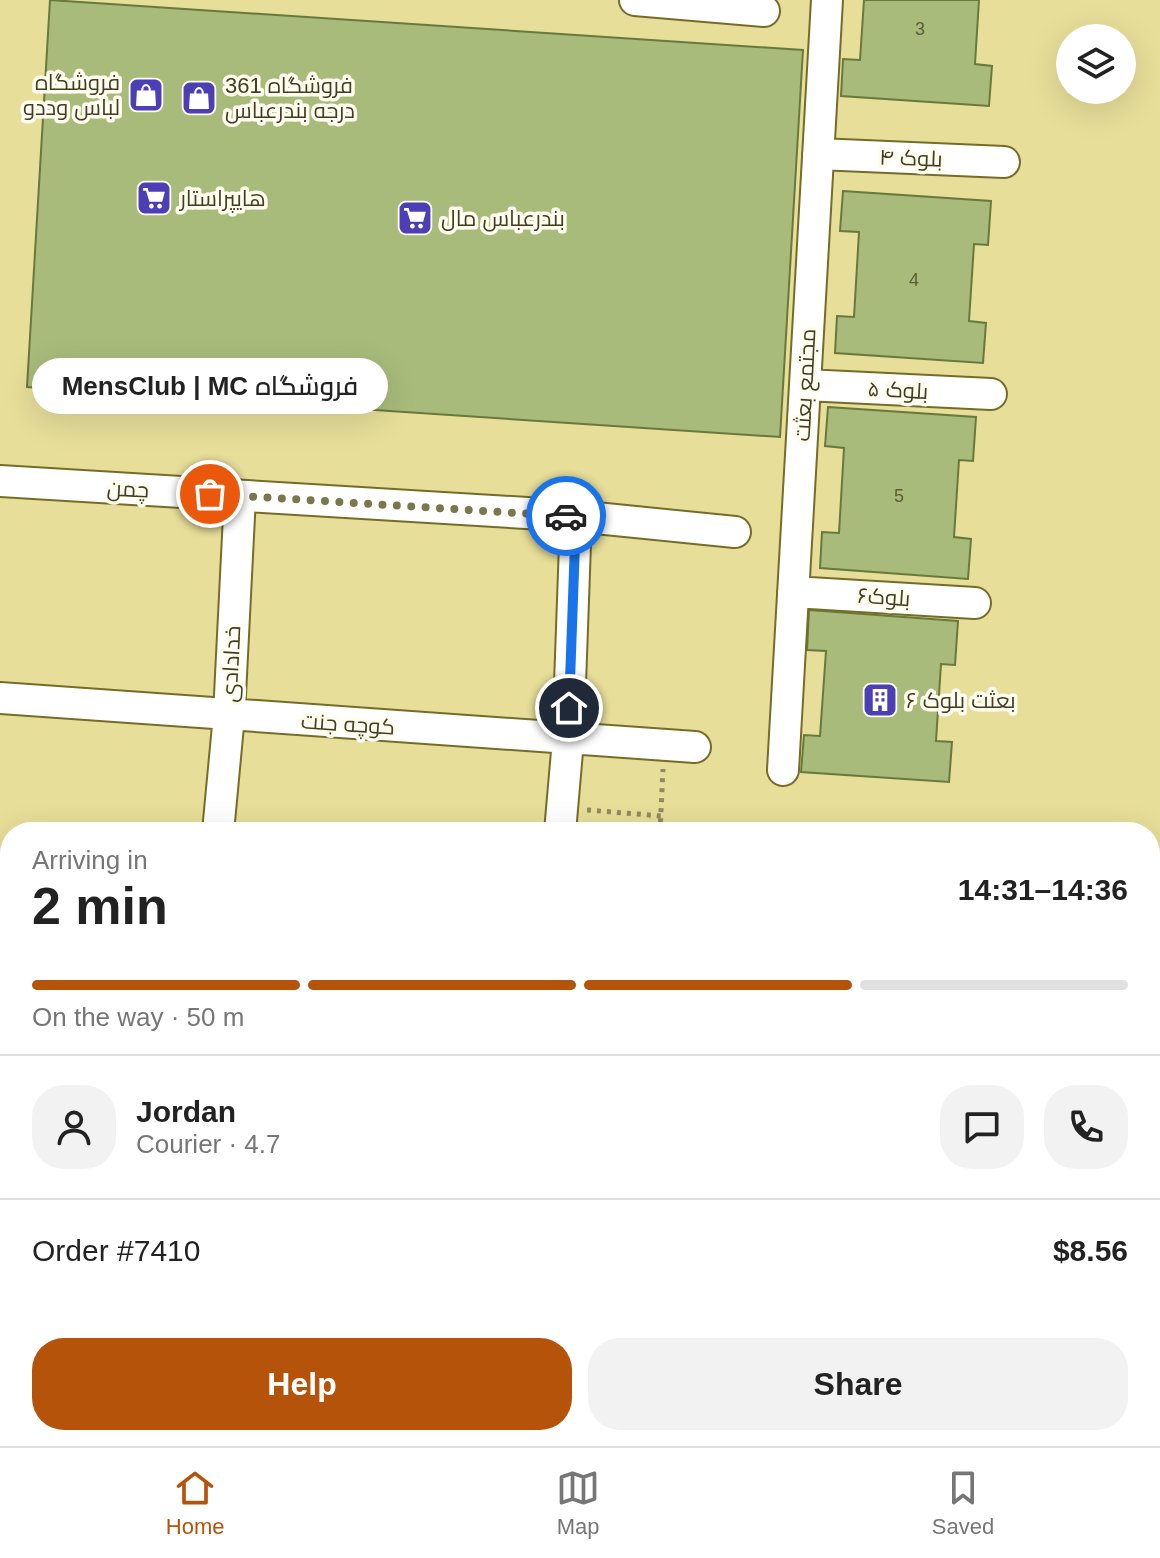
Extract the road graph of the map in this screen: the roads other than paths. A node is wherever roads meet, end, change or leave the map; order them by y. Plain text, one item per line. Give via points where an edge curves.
1 (635, 0) edge
2 (827, 0) edge
3 (764, 11) dead end
4 (818, 154) junction
5 (1004, 162) dead end
6 (805, 385) junction
7 (991, 394) dead end
8 (0, 481) edge
9 (240, 496) junction
10 (576, 516) junction
11 (735, 532) dead end
12 (793, 592) junction
13 (975, 603) dead end
14 (0, 698) edge
15 (229, 715) junction
16 (568, 740) junction
17 (695, 747) dead end
18 (783, 770) dead end
19 (561, 820) edge
20 (219, 822) edge

1 - 3 street
2 - 4 street, مجتمع بعثت
4 - 5 street, بلوک ۴
4 - 6 street, مجتمع بعثت
6 - 7 street, بلوک ۵
6 - 12 street, مجتمع بعثت
8 - 9 street, چمن
9 - 10 street, چمن
9 - 15 street, خدادادی
10 - 11 street, چمن
10 - 16 street
12 - 13 street, بلوک۶
12 - 18 street, مجتمع بعثت
14 - 15 street, کوچه جنت
15 - 16 street, کوچه جنت
15 - 20 street, خدادادی
16 - 17 street, کوچه جنت
16 - 19 street

